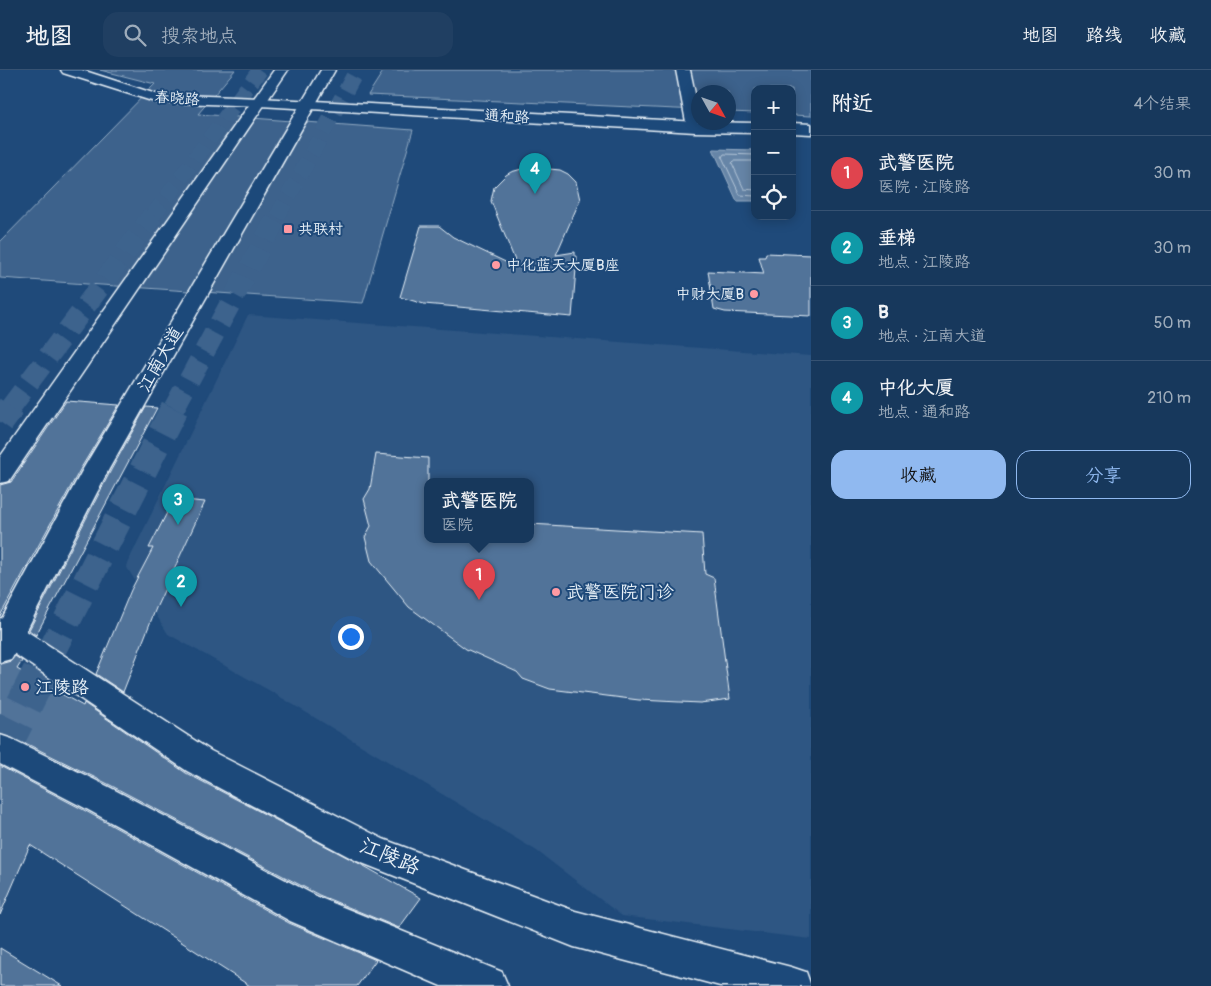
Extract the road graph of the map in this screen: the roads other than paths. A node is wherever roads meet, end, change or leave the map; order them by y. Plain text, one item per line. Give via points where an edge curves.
1 (68, 70) edge
2 (282, 70) edge
3 (328, 70) edge
4 (683, 70) edge
5 (260, 102) junction
6 (308, 105) junction
7 (691, 111) edge
8 (691, 127) edge
9 (736, 128) edge
10 (751, 128) edge
11 (796, 128) edge
12 (811, 129) edge
13 (0, 475) edge
14 (2, 638) edge
15 (0, 748) edge
16 (487, 986) edge
17 (791, 986) edge

1 - 5 main road, 春晓路 via 156,98
2 - 5 main road
3 - 6 main road, 江南大道
4 - 7 main road
5 - 6 main road, 通和路
5 - 13 main road
6 - 8 main road, 通和路
6 - 14 main road, 江南大道 via 96,469
9 - 10 main road, 通和路
11 - 12 main road
14 - 17 main road, 江陵路 via 199,760 370,850 574,929
15 - 16 main road via 304,910

